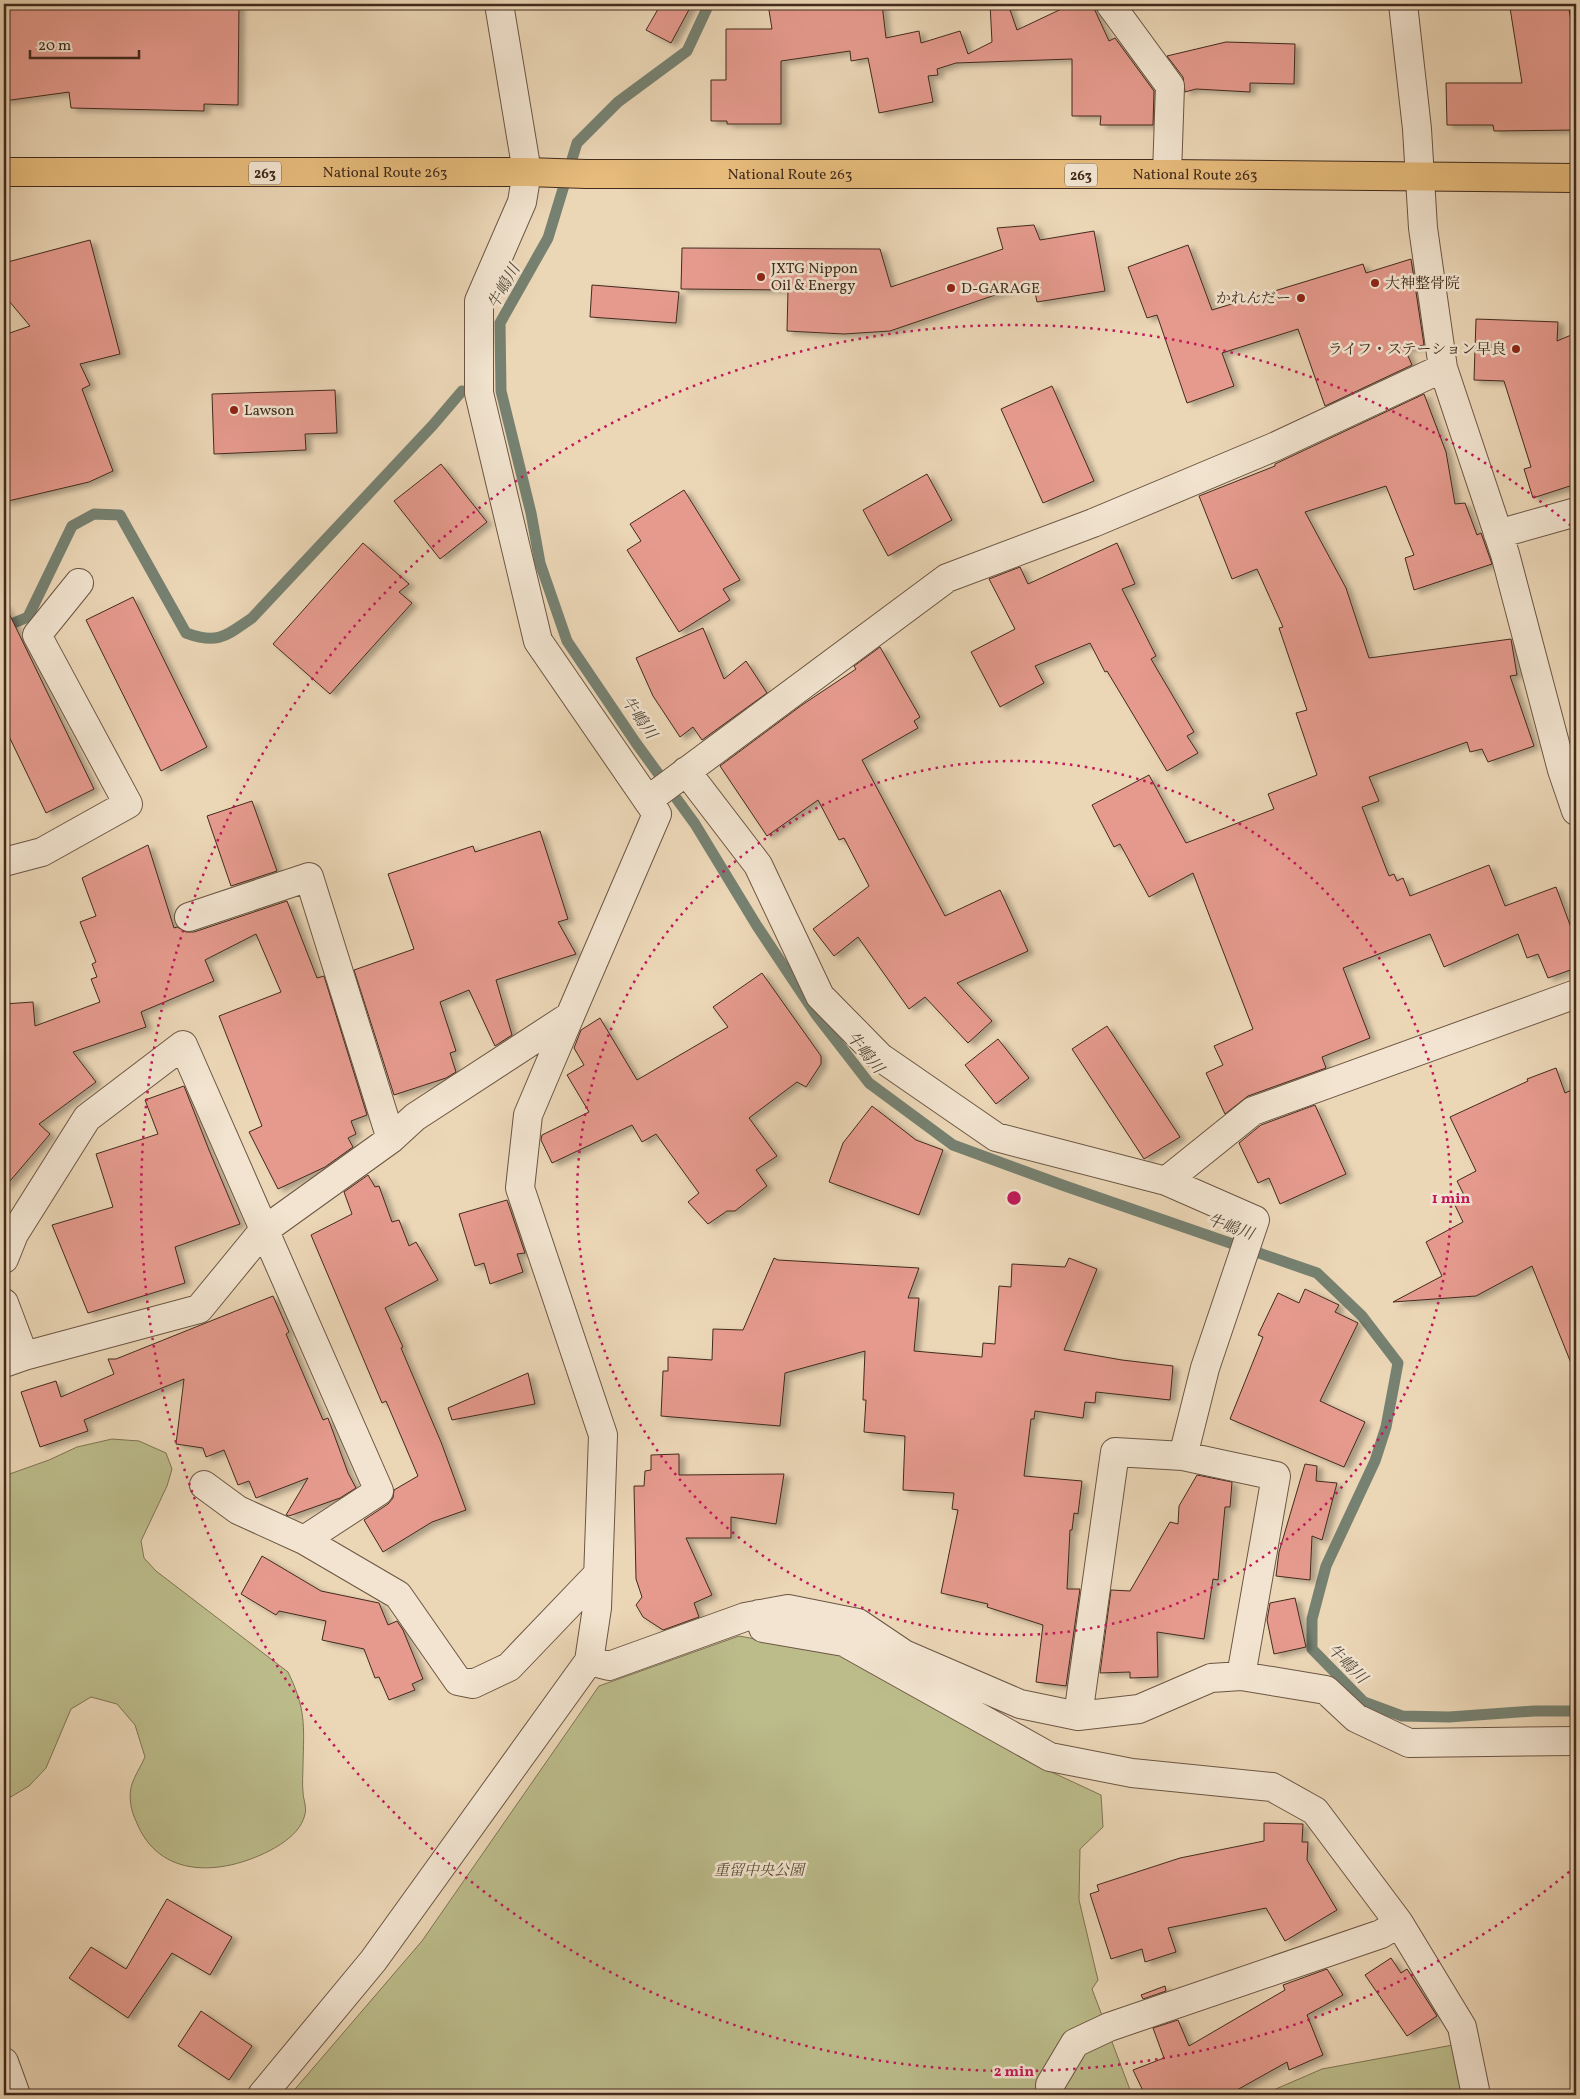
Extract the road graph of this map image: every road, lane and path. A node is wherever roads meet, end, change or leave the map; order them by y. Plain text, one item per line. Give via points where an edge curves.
1 (499, 4) edge
2 (1110, 4) edge
3 (1403, 4) edge
4 (4, 172) edge
5 (527, 172) junction
6 (1167, 174) junction
7 (1420, 178) junction
8 (1576, 178) edge
9 (1443, 368) junction
10 (1576, 512) edge
11 (1498, 534) junction
12 (78, 583) dead end
13 (686, 771) junction
14 (648, 800) junction
15 (1576, 811) edge
16 (7, 854) edge
17 (189, 917) dead end
18 (1576, 994) edge
19 (570, 1016) junction
20 (390, 1139) junction
21 (1166, 1181) junction
22 (264, 1231) junction
23 (4, 1259) edge
24 (4, 1303) edge
25 (14, 1360) edge
26 (1183, 1456) junction
27 (204, 1485) dead end
28 (304, 1540) junction
29 (598, 1574) junction
30 (759, 1614) junction
31 (589, 1661) junction
32 (1241, 1676) junction
33 (1078, 1716) junction
34 (1576, 1741) edge
35 (1399, 1923) junction
36 (4, 2062) edge
37 (16, 2095) edge
38 (262, 2095) edge
39 (1051, 2095) edge
40 (1476, 2095) edge

1 - 5 street
2 - 6 street via 1170,86
3 - 7 street
4 - 5 highway, National Route 263 / 263
5 - 6 highway, National Route 263 / 263
5 - 14 street via 522,202 479,301 478,393 538,641
6 - 7 highway, National Route 263 / 263
7 - 8 highway, National Route 263 / 263
7 - 9 street via 1422,228
9 - 11 street
9 - 13 street via 1274,447 1093,523 947,578
10 - 11 street
11 - 15 street
12 - 16 street via 37,635 128,804 42,852
13 - 14 street
13 - 21 street via 758,865 820,996 880,1058 996,1137
14 - 19 street via 658,814
17 - 20 street via 308,876
18 - 21 street via 1253,1111
19 - 20 street via 415,1117
19 - 29 street via 528,1115 520,1188 603,1435
20 - 22 street
21 - 26 street via 1255,1220 1205,1368
22 - 23 street via 182,1045 87,1118 14,1234
22 - 25 street via 200,1310
22 - 28 street via 379,1491
24 - 25 street
26 - 32 street via 1276,1476
26 - 33 street via 1115,1452
27 - 28 street via 238,1510
28 - 29 street via 398,1595 458,1681 473,1684 509,1667
29 - 31 street via 597,1608
30 - 31 street via 609,1666
30 - 33 street via 788,1609 858,1623 904,1654 1020,1704
30 - 35 street via 763,1628 844,1642 1050,1757 1132,1773 1272,1787 1315,1811
31 - 38 street via 373,1961
32 - 33 street via 1211,1678 1139,1709
32 - 34 street via 1326,1690 1356,1718 1409,1743
35 - 39 street via 1380,1934 1109,2028 1075,2043 1050,2085
35 - 40 street via 1462,2027
36 - 37 street

